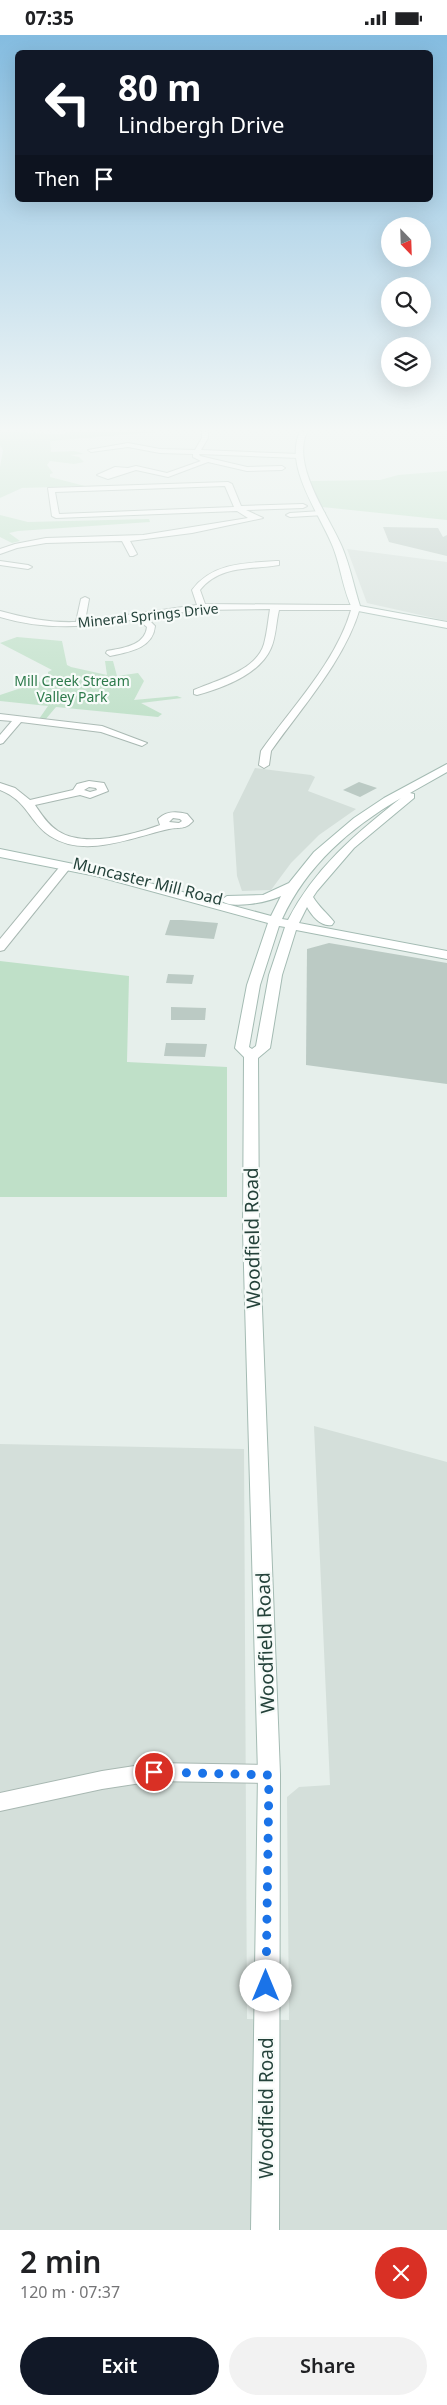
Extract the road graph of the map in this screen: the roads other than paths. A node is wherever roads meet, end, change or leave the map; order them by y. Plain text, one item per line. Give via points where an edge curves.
1 (168, 534) edge
2 (331, 534) edge
3 (124, 539) junction
4 (0, 551) edge
5 (134, 555) dead end
6 (0, 563) edge
7 (276, 563) dead end
8 (28, 567) dead end
9 (85, 599) dead end
10 (202, 607) junction
11 (275, 607) junction
12 (356, 608) junction
13 (0, 614) edge
14 (138, 615) junction
15 (80, 623) junction
16 (447, 625) edge
17 (110, 653) dead end
18 (197, 692) dead end
19 (0, 717) edge
20 (19, 719) junction
21 (0, 741) edge
22 (142, 743) dead end
23 (264, 765) dead end
24 (447, 767) edge
25 (426, 780) junction
26 (0, 786) edge
27 (79, 792) dead end
28 (30, 803) junction
29 (168, 826) dead end
30 (0, 849) edge
31 (0, 853) edge
32 (66, 866) junction
33 (293, 886) junction
34 (307, 897) junction
35 (227, 901) junction
36 (240, 913) junction
37 (278, 917) junction
38 (294, 920) junction
39 (328, 922) junction
40 (337, 934) junction
41 (267, 941) junction
42 (447, 944) edge
43 (0, 947) edge
44 (282, 951) junction
45 (447, 955) edge
46 (251, 1056) junction
47 (269, 1775) junction
48 (0, 1802) edge
49 (265, 2230) edge

1 - 3 street
2 - 12 main road
3 - 4 street via 29,543
3 - 5 street
6 - 8 street
7 - 10 street via 234,568 205,579 196,590
9 - 15 street
10 - 11 street, Mineral Springs Drive
10 - 14 street, Mineral Springs Drive
11 - 12 street, Mineral Springs Drive
11 - 18 street via 262,657 239,673
12 - 16 main road
12 - 23 street via 349,632 266,751
13 - 15 street, Mineral Springs Drive via 40,623
14 - 15 street, Mineral Springs Drive
14 - 17 street via 150,626 149,637 141,643
19 - 20 street
20 - 21 street
20 - 22 street via 102,729
24 - 25 main road, Woodfield Road
25 - 33 main road, Woodfield Road via 407,788 343,833 317,856
25 - 34 main road, Woodfield Road via 343,852
26 - 28 street via 14,790
27 - 28 street
28 - 29 street via 52,832 68,839 105,841
30 - 35 main road, Muncaster Mill Road via 118,871
31 - 32 main road, Muncaster Mill Road
32 - 36 main road, Muncaster Mill Road
32 - 43 street
33 - 35 main road via 265,899
33 - 37 main road, Woodfield Road
34 - 38 main road, Woodfield Road
34 - 39 main road via 316,912
35 - 37 main road, Muncaster Mill Road
36 - 37 main road, Muncaster Mill Road
36 - 41 main road via 260,930
37 - 38 main road, Muncaster Mill Road
37 - 41 main road, Woodfield Road
38 - 39 main road
38 - 40 main road
38 - 44 main road, Woodfield Road
39 - 42 main road
40 - 44 main road via 306,937
40 - 45 main road
41 - 46 main road, Woodfield Road via 244,1029 242,1047
44 - 46 main road, Woodfield Road via 263,1048
46 - 47 main road, Woodfield Road via 250,1231
47 - 48 street via 154,1772
47 - 49 main road, Woodfield Road

